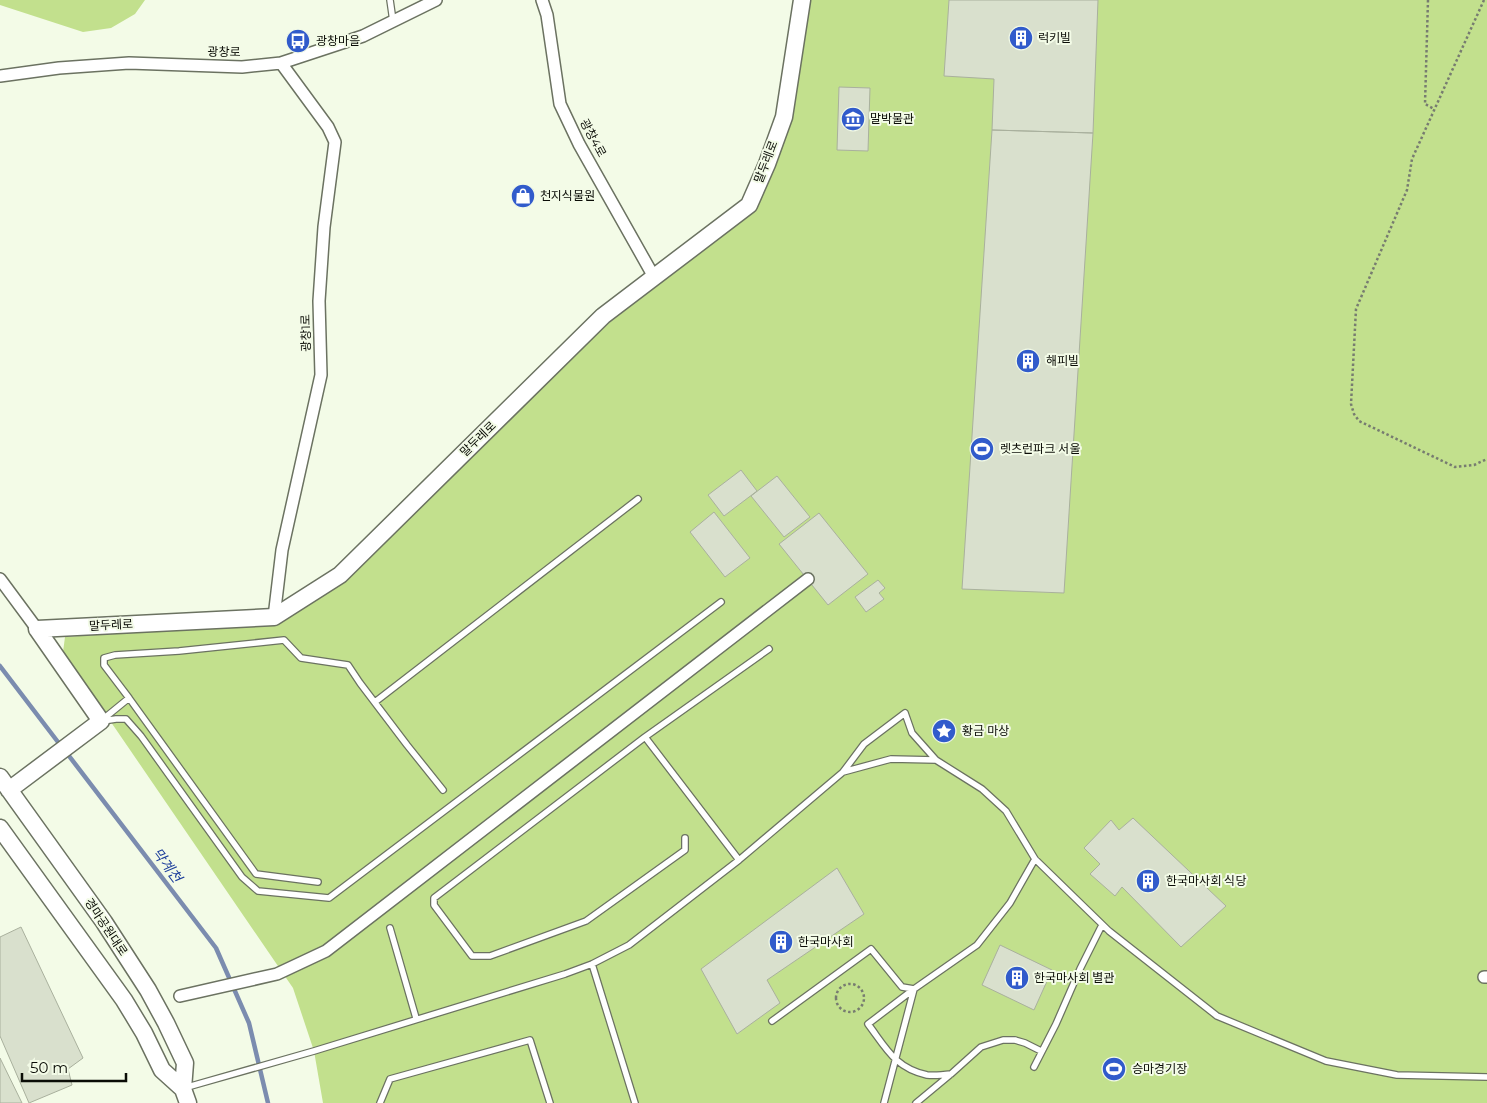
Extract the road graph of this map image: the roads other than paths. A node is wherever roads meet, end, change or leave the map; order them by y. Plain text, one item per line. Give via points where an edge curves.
1 (390, 0) edge
2 (436, 0) edge
3 (542, 0) edge
4 (802, 0) edge
5 (393, 22) junction
6 (281, 62) junction
7 (0, 76) edge
8 (654, 277) junction
9 (638, 499) dead end
10 (0, 579) edge
11 (808, 579) dead end
12 (721, 602) dead end
13 (274, 617) junction
14 (37, 629) junction
15 (769, 649) dead end
16 (129, 698) junction
17 (375, 702) junction
18 (95, 725) junction
19 (645, 737) junction
20 (936, 760) junction
21 (843, 772) junction
22 (5, 783) edge
23 (443, 790) dead end
24 (0, 828) edge
25 (685, 838) dead end
26 (1035, 859) junction
27 (739, 860) junction
28 (318, 882) dead end
29 (1102, 924) junction
30 (390, 928) dead end
31 (592, 964) junction
32 (914, 989) junction
33 (180, 996) dead end
34 (416, 1018) junction
35 (772, 1021) dead end
36 (1042, 1051) junction
37 (895, 1060) junction
38 (1034, 1067) dead end
39 (951, 1074) junction
40 (1487, 1077) edge
41 (185, 1096) edge
42 (380, 1103) edge
43 (550, 1103) edge
44 (635, 1103) edge
45 (884, 1103) edge
46 (916, 1103) edge

1 - 5 lane
2 - 5 street, 광창로
3 - 8 street, 광창4로 via 547,14 560,104
4 - 8 street, 말두레로 via 784,117 749,205
5 - 6 street, 광창로 via 363,36
6 - 7 street, 광창로 via 242,67 130,63
6 - 13 street, 광창1로 via 328,127 335,142 319,301 320,375 282,550
8 - 13 street, 말두레로 via 604,316 340,575
9 - 17 lane
10 - 14 street
11 - 33 street via 326,951 277,974
12 - 18 lane via 330,898 258,891 242,876 126,719 116,718
13 - 14 street, 말두레로
14 - 18 street
15 - 19 lane
16 - 17 lane via 104,665 104,658 284,640 301,658 348,666
16 - 18 lane
16 - 28 lane via 256,874
17 - 23 lane
18 - 22 street via 42,765
19 - 25 lane via 434,898 434,905 472,956 490,956 586,921 685,850
19 - 27 lane
20 - 21 lane via 891,759
20 - 21 lane via 912,733 905,713 864,744
20 - 26 lane via 982,790 1006,811
21 - 27 lane
22 - 41 street, 경마공원대로 via 148,990 185,1063
24 - 41 street via 124,1000 162,1070
26 - 29 lane
26 - 32 lane via 1010,903 977,945
27 - 31 lane via 629,945
29 - 36 lane
29 - 40 lane via 1217,1016 1326,1061 1398,1075
30 - 34 lane
31 - 34 lane
31 - 44 lane
32 - 35 lane via 902,987 871,949
32 - 37 lane
32 - 37 lane via 868,1024
34 - 41 lane via 239,1074
36 - 38 lane
36 - 39 lane via 1015,1040 1003,1040 981,1047
37 - 39 lane via 908,1069 929,1075
37 - 45 lane
39 - 46 lane
42 - 43 lane via 390,1079 530,1040

